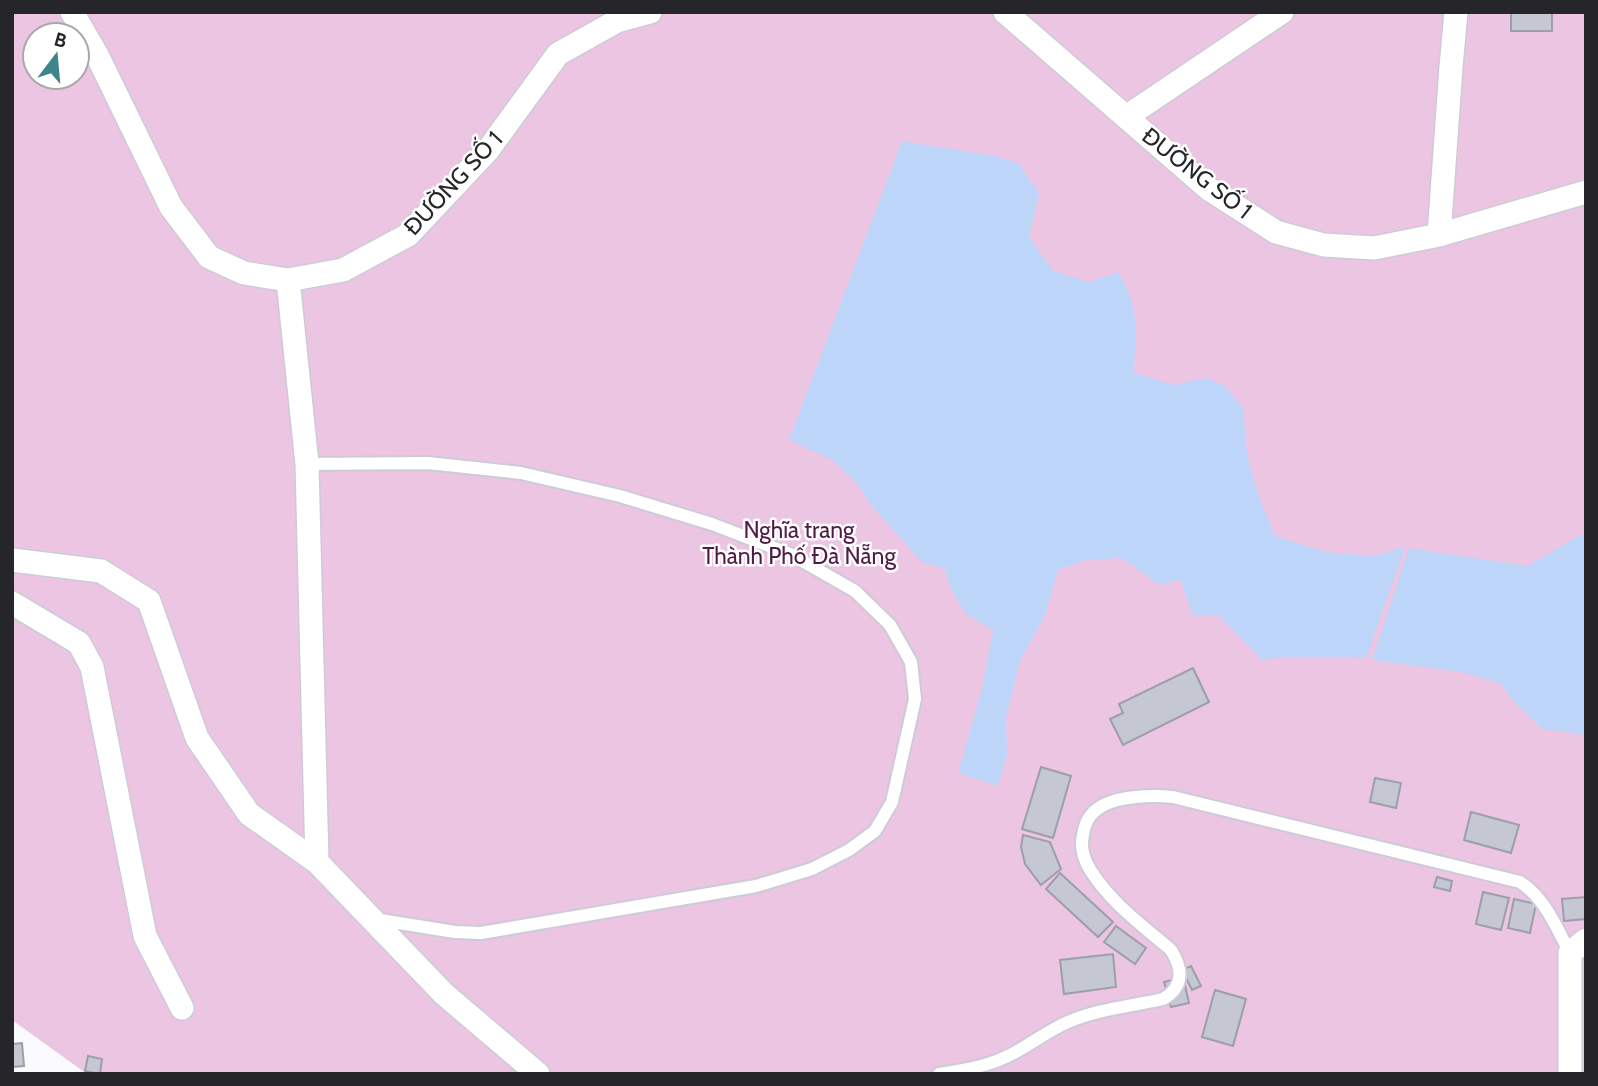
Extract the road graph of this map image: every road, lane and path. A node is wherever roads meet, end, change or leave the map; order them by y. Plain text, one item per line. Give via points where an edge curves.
1 (72, 12) edge
2 (649, 12) edge
3 (1005, 12) edge
4 (1282, 12) edge
5 (1456, 12) edge
6 (1126, 117) junction
7 (1586, 192) edge
8 (1439, 235) junction
9 (288, 280) junction
10 (307, 464) junction
11 (12, 560) edge
12 (12, 603) edge
13 (317, 862) junction
14 (371, 919) junction
15 (1578, 946) edge
16 (182, 1008) dead end
17 (538, 1074) edge
18 (939, 1074) edge
19 (1570, 1074) edge

1 - 9 street, ĐƯỜNG SỐ 1 via 171,206 209,257 244,273
2 - 9 street, ĐƯỜNG SỐ 1 via 617,21 558,54 488,150 408,235 343,271
3 - 6 street, ĐƯỜNG SỐ 1
4 - 6 street
5 - 8 street
6 - 8 street, ĐƯỜNG SỐ 1 via 1209,189 1276,232 1324,245 1374,248
7 - 8 street, ĐƯỜNG SỐ 1
9 - 10 street
10 - 13 street
10 - 14 lane via 428,463 521,473 712,524 790,554 855,591 890,625 911,662 915,699 892,802 875,831 812,869 756,886 493,932 455,932
11 - 13 street via 101,570 149,601 197,738 249,814
12 - 16 street via 79,643 92,667 145,936
13 - 14 street
14 - 17 street via 443,994
15 - 18 lane via 1520,882 1172,797 1137,797 1103,806 1091,815 1082,841 1084,854 1112,898 1171,950 1180,969 1172,994 1084,1016 990,1063
15 - 19 street

